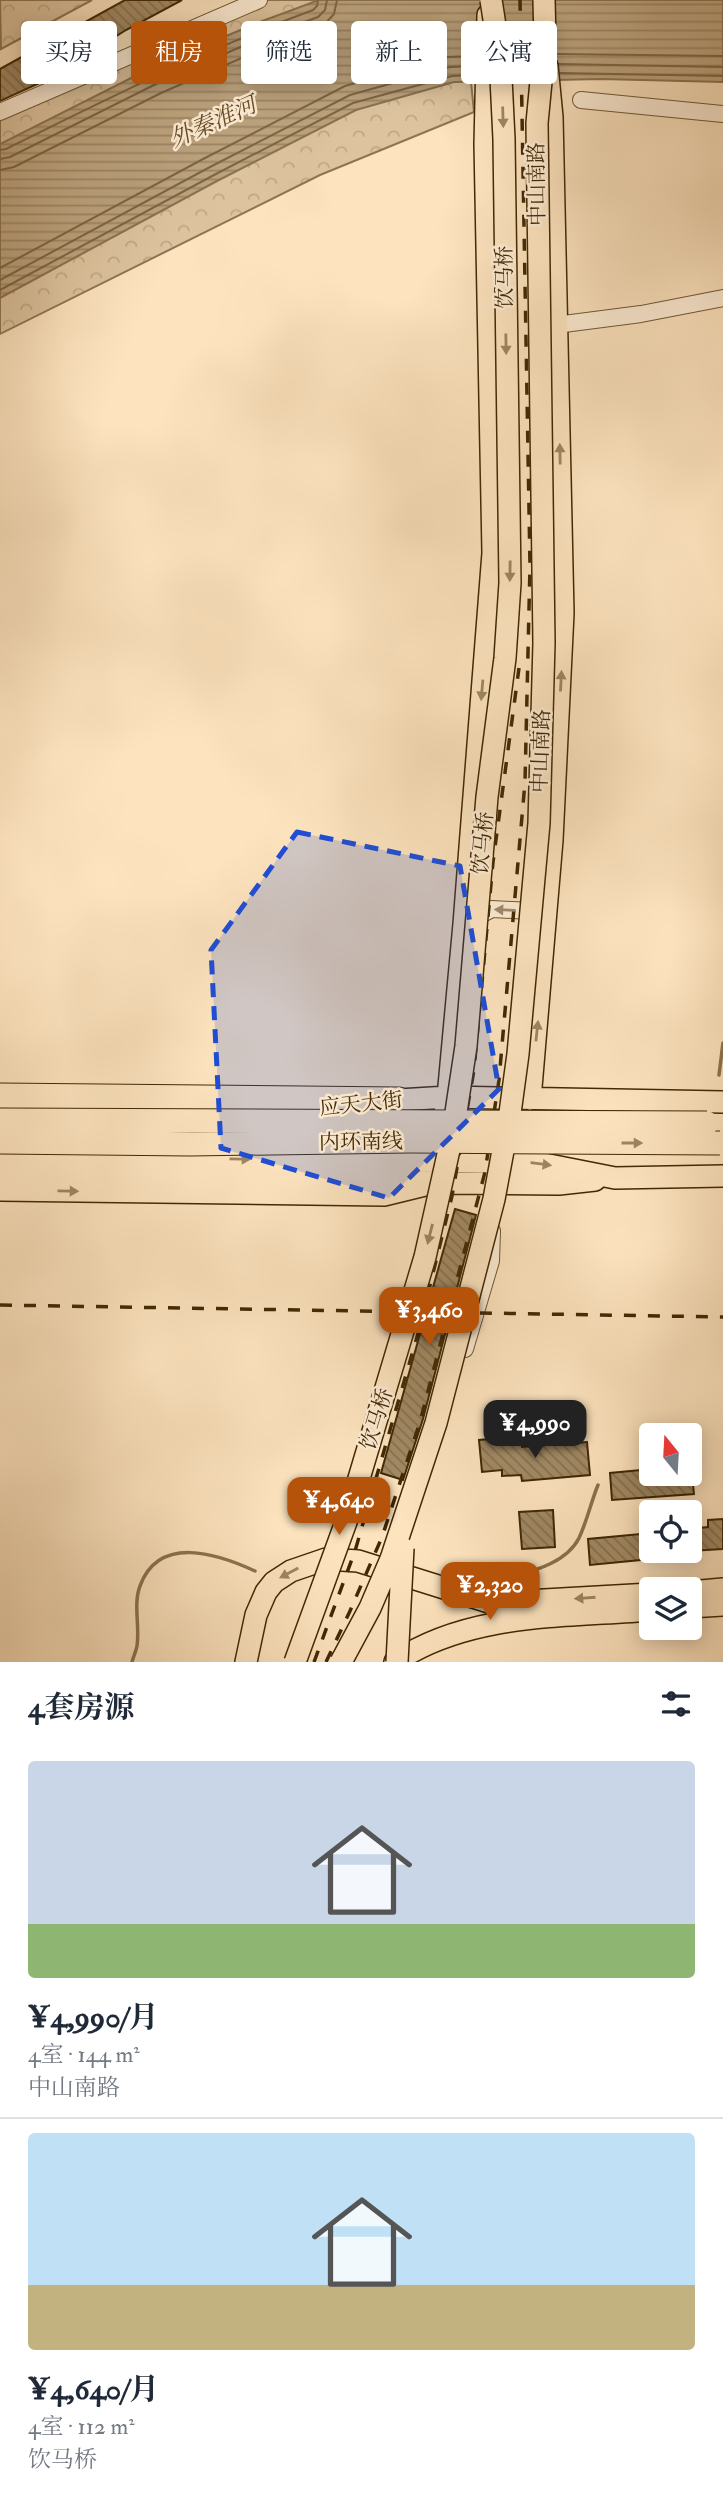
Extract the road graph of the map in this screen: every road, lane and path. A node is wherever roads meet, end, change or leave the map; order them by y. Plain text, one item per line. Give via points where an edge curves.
1 (259, 0) edge
2 (490, 0) edge
3 (544, 0) edge
4 (544, 21) edge
5 (540, 84) edge
6 (549, 84) edge
7 (581, 100) dead end
8 (0, 112) edge
9 (723, 114) edge
10 (723, 299) edge
11 (556, 325) junction
12 (546, 923) junction
13 (464, 924) junction
14 (0, 1095) edge
15 (448, 1097) junction
16 (530, 1098) junction
17 (399, 1099) junction
18 (723, 1102) edge
19 (0, 1107) edge
20 (0, 1120) edge
21 (723, 1124) edge
22 (0, 1142) edge
23 (723, 1143) edge
24 (0, 1155) edge
25 (298, 1169) junction
26 (0, 1170) edge
27 (435, 1172) junction
28 (723, 1176) edge
29 (0, 1190) edge
30 (494, 1199) joint
31 (413, 1488) junction
32 (723, 1589) edge
33 (702, 1591) edge
34 (458, 1593) junction
35 (639, 1595) edge
36 (723, 1605) edge
37 (702, 1606) edge
38 (639, 1611) edge
39 (447, 1637) junction
40 (246, 1662) edge
41 (295, 1662) edge
42 (341, 1662) edge
43 (396, 1662) edge

1 - 8 street
2 -> 13 main road via 485,88 493,553
2 -> 41 main road, 饮马桥, bridge via 504,139 510,570 466,1046 451,1143 425,1257 346,1522
3 - 4 street
5 - 30 street via 537,123 545,601 541,779 518,1054
6 - 11 main road, bridge
7 - 9 street
10 - 11 street
12 -> 11 main road via 563,613
12 -> 13 street via 531,911 492,909
16 -> 12 main road
13 - 15 main road
14 - 17 highway
15 - 16 main road, 应天大街
15 - 17 main road, 应天大街
15 - 27 main road
16 - 18 main road, 应天大街
17 - 19 main road, 应天大街 via 295,1110
20 - 21 highway, 内环南线, bridge
22 -> 23 highway, 内环南线, bridge
24 -> 25 main road
25 - 26 highway
25 - 27 highway
27 -> 28 main road via 559,1184
29 -> 27 main road via 384,1195
30 - 31 main road, bridge via 436,1423
31 - 42 street via 391,1559
31 - 43 main road, bridge via 400,1566
32 - 33 main road
35 -> 34 main road via 501,1604
34 - 39 main road via 466,1602 469,1617
34 -> 40 main road via 358,1561 309,1563 274,1582 266,1592
36 - 37 main road
38 - 39 main road via 501,1623
39 - 43 main road

